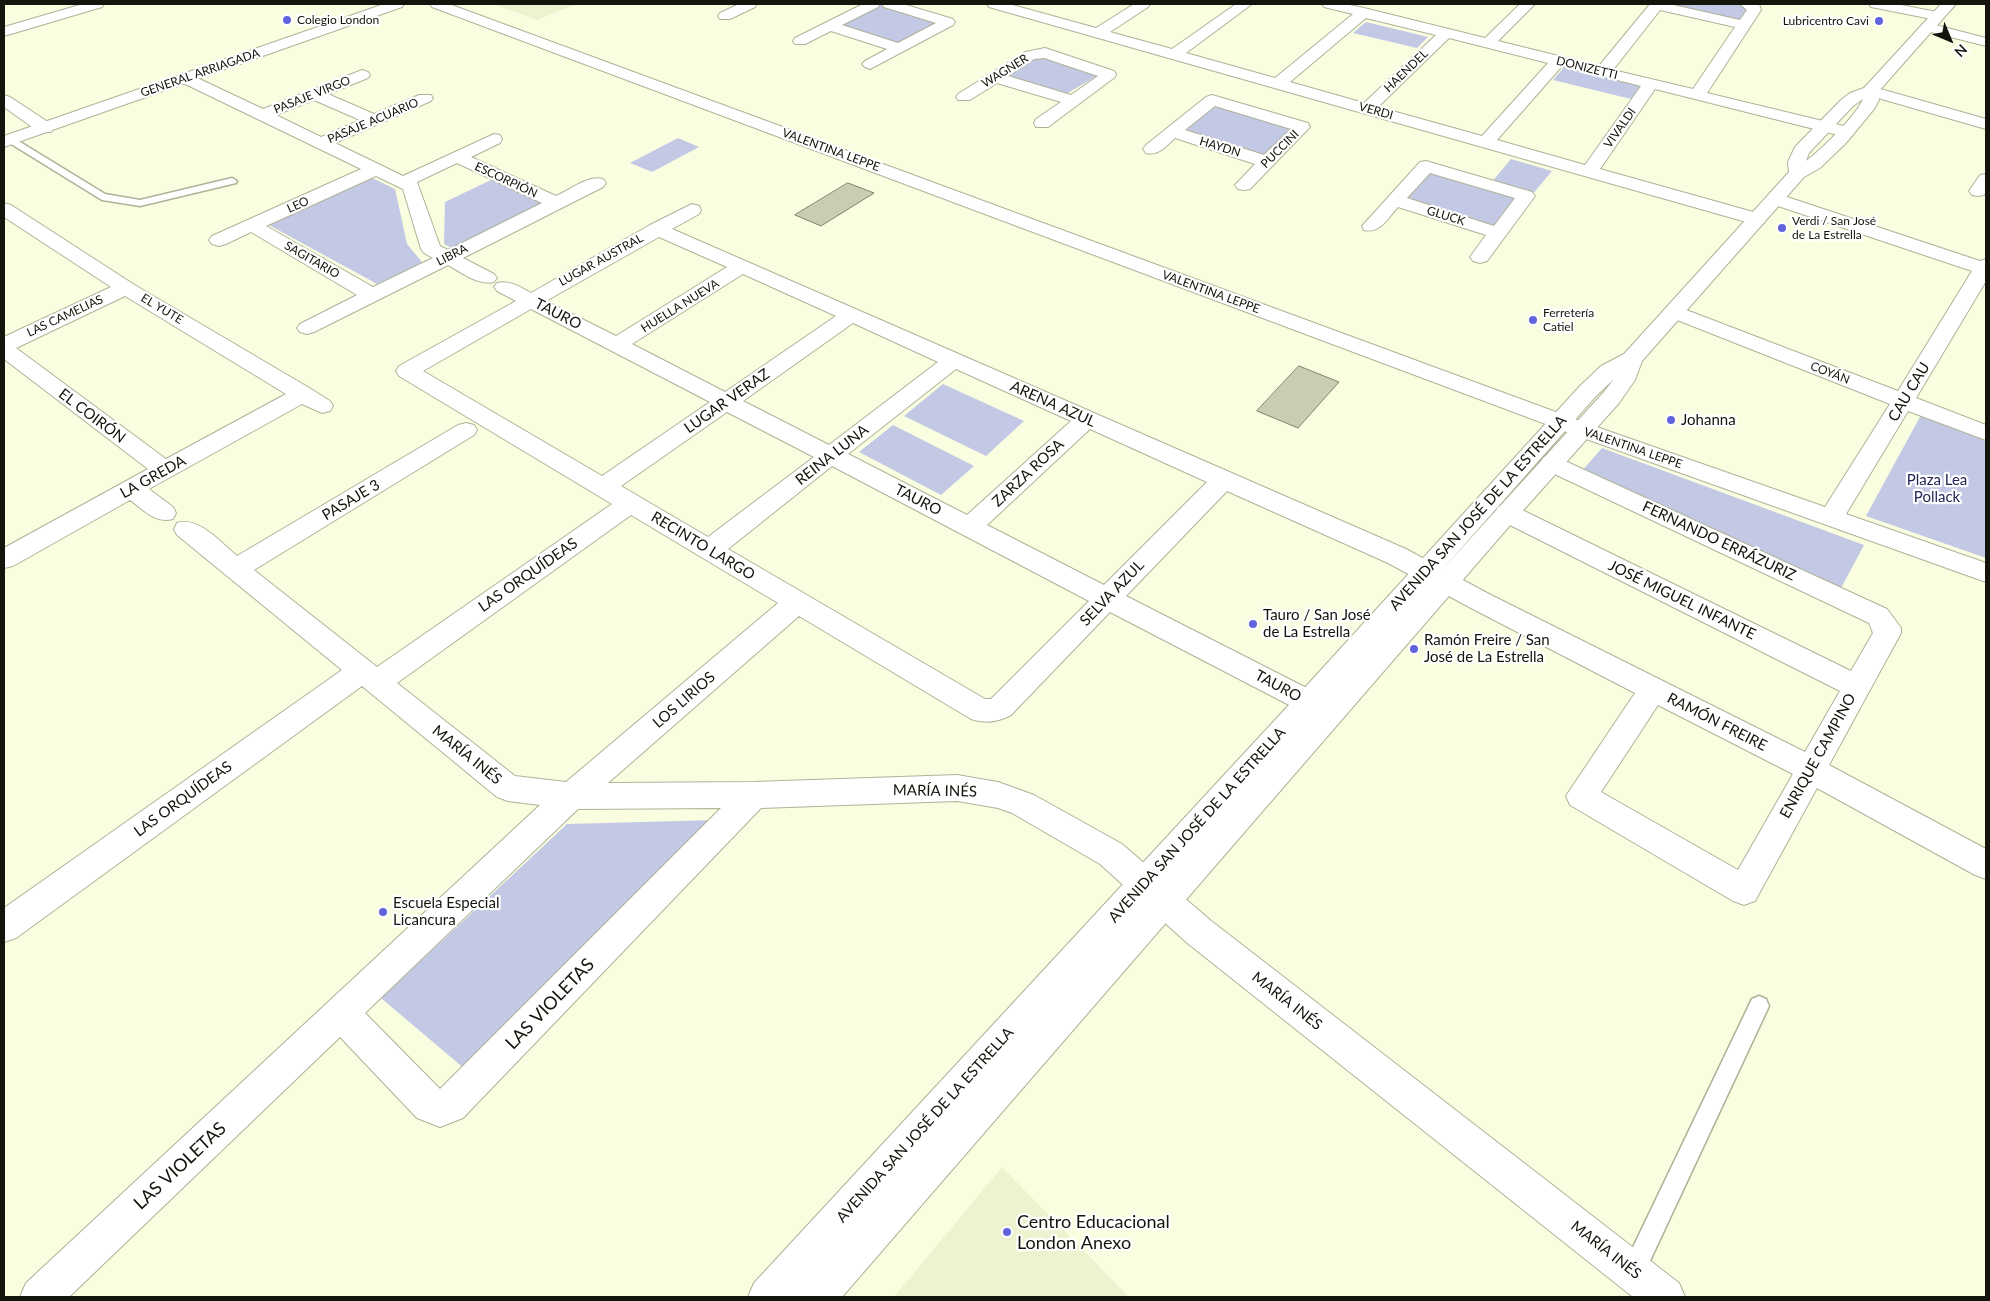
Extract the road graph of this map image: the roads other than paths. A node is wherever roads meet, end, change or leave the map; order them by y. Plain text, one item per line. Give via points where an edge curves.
1 (97, 4) edge
2 (397, 4) edge
3 (437, 4) edge
4 (750, 4) edge
5 (873, 4) edge
6 (889, 4) edge
7 (1143, 4) edge
8 (1245, 4) edge
9 (1329, 4) edge
10 (1528, 4) edge
11 (1656, 4) edge
12 (1876, 4) edge
13 (1949, 4) edge
14 (1005, 5) edge
15 (1750, 5) edge
16 (915, 7) edge
17 (1418, 10) dead end
18 (1364, 12) junction
19 (725, 16) dead end
20 (1404, 22) junction
21 (1932, 22) junction
22 (1744, 25) junction
23 (830, 26) junction
24 (4, 32) edge
25 (1446, 33) junction
26 (800, 41) dead end
27 (1986, 42) edge
28 (1488, 43) junction
29 (1097, 45) junction
30 (900, 48) junction
31 (1174, 54) junction
32 (1558, 61) junction
33 (1077, 63) junction
34 (870, 64) dead end
35 (1603, 72) junction
36 (362, 75) dead end
37 (995, 77) junction
38 (185, 78) junction
39 (1651, 84) junction
40 (1870, 91) junction
41 (315, 94) junction
42 (1698, 95) junction
43 (1272, 96) junction
44 (964, 97) dead end
45 (425, 98) dead end
46 (4, 100) edge
47 (1074, 101) junction
48 (1366, 109) junction
49 (262, 115) junction
50 (373, 120) junction
51 (1042, 123) dead end
52 (1986, 124) edge
53 (1824, 127) junction
54 (45, 128) junction
55 (1173, 132) junction
56 (1846, 132) junction
57 (494, 139) dead end
58 (8, 141) edge
59 (321, 143) junction
60 (1494, 145) junction
61 (1152, 149) dead end
62 (457, 157) junction
63 (1267, 162) junction
64 (376, 169) junction
65 (1482, 169) junction
66 (1589, 172) junction
67 (1798, 173) junction
68 (232, 181) dead end
69 (404, 182) junction
70 (597, 183) dead end
71 (1244, 185) dead end
72 (1775, 198) junction
73 (1394, 200) junction
74 (556, 204) junction
75 (4, 209) edge
76 (692, 210) dead end
77 (1757, 219) junction
78 (252, 225) junction
79 (1371, 226) dead end
80 (658, 229) junction
81 (1498, 232) junction
82 (219, 240) dead end
83 (1480, 257) dead end
84 (448, 258) junction
85 (742, 266) junction
86 (1986, 267) edge
87 (126, 288) junction
88 (372, 295) junction
89 (530, 300) junction
90 (1674, 312) junction
91 (852, 315) junction
92 (307, 328) dead end
93 (4, 345) edge
94 (617, 345) junction
95 (9, 360) edge
96 (954, 360) junction
97 (1632, 360) junction
98 (407, 371) joint
99 (312, 400) joint
100 (726, 401) junction
101 (1903, 401) junction
102 (1087, 419) junction
103 (1560, 422) junction
104 (466, 430) dead end
105 (1582, 430) junction
106 (1986, 433) edge
107 (831, 455) junction
108 (1552, 463) junction
109 (165, 470) junction
110 (1224, 479) junction
111 (603, 487) junction
112 (132, 488) junction
113 (630, 503) junction
114 (1507, 513) junction
115 (1832, 518) junction
116 (970, 527) junction
117 (709, 550) junction
118 (5, 556) edge
119 (235, 569) junction
120 (1986, 573) edge
121 (1435, 578) junction
122 (1108, 598) junction
123 (797, 602) junction
124 (1884, 622) joint
125 (369, 676) junction
126 (1857, 687) junction
127 (1653, 689) junction
128 (1001, 707) joint
129 (1320, 708) junction
130 (1810, 769) junction
131 (754, 795) junction
132 (571, 796) junction
133 (1986, 865) edge
134 (1154, 892) junction
135 (4, 927) edge
136 (1759, 1006) dead end
137 (341, 1013) junction
138 (1633, 1272) junction
139 (40, 1297) edge
140 (768, 1297) edge
141 (815, 1297) edge
142 (1665, 1297) edge

1 - 24 street
2 - 38 street, GENERAL ARRIAGADA
3 - 103 street, VALENTINA LEPPE
4 - 19 street
5 - 23 street
6 - 16 street
7 - 29 street
8 - 31 street
9 - 18 street, DONIZETTI
10 - 28 street
11 - 22 street
11 - 35 street
12 - 21 street
13 - 21 street, AVENIDA SAN JOSÉ DE LA ESTRELLA
14 - 29 street, VERDI
15 - 22 street via 1754,10
16 - 30 street via 948,22
17 - 20 street
18 - 20 street, DONIZETTI
18 - 43 street
20 - 25 street, DONIZETTI
21 - 27 street
21 - 40 street, AVENIDA SAN JOSÉ DE LA ESTRELLA
22 - 42 street
23 - 26 street
23 - 30 street
25 - 28 street, DONIZETTI
25 - 48 street, HAENDEL
28 - 32 street, DONIZETTI
29 - 31 street, VERDI via 1116,38
29 - 33 street
30 - 34 street
31 - 43 street, VERDI
32 - 35 street, DONIZETTI
32 - 60 street
33 - 37 street, WAGNER via 1044,53 1033,54
33 - 47 street, WAGNER via 1108,75
35 - 39 street, DONIZETTI
36 - 41 street, PASAJE VIRGO
37 - 44 street, WAGNER
37 - 47 street
38 - 49 street
38 - 54 street, GENERAL ARRIAGADA
39 - 42 street, DONIZETTI
39 - 66 street, VIVALDI
40 - 52 street
40 - 53 street, AVENIDA SAN JOSÉ DE LA ESTRELLA via 1847,103
40 - 56 street, AVENIDA SAN JOSÉ DE LA ESTRELLA via 1871,100 1866,109
41 - 49 street, PASAJE VIRGO
41 - 50 street
42 - 53 street, DONIZETTI
43 - 48 street, VERDI
43 - 55 street, PUCCINI via 1212,100
43 - 63 street, PUCCINI via 1302,127
45 - 50 street, PASAJE ACUARIO
46 - 54 street
47 - 51 street, WAGNER
48 - 60 street, VERDI
49 - 59 street
50 - 59 street, PASAJE ACUARIO
53 - 56 street, DONIZETTI
53 - 67 street, AVENIDA SAN JOSÉ DE LA ESTRELLA via 1801,151 1796,162
54 - 58 street, GENERAL ARRIAGADA
55 - 61 street, PUCCINI
55 - 63 street, HAYDN
56 - 67 street, AVENIDA SAN JOSÉ DE LA ESTRELLA via 1826,155
57 - 62 street
58 - 68 lane via 102,196 140,203
59 - 64 street
60 - 65 street
60 - 66 street, VERDI
62 - 69 street
62 - 74 street, ESCORPIÓN
63 - 71 street, PUCCINI
64 - 69 street
64 - 78 street, LEO
65 - 73 street via 1426,166
65 - 81 street via 1526,196
66 - 77 street, VERDI
67 - 72 street, AVENIDA SAN JOSÉ DE LA ESTRELLA
69 - 84 street, TAURO via 412,186 431,249
70 - 74 street, LIBRA
72 - 77 street, AVENIDA SAN JOSÉ DE LA ESTRELLA
72 - 86 street
73 - 79 street
73 - 81 street, GLUCK
74 - 84 street, LIBRA
75 - 87 street, EL YUTE
76 - 80 street, LUGAR AUSTRAL
77 - 90 street, AVENIDA SAN JOSÉ DE LA ESTRELLA
78 - 82 street, LEO
78 - 88 street, SAGITARIO
80 - 85 street, ARENA AZUL
80 - 89 street, LUGAR AUSTRAL
81 - 83 street
84 - 88 street, LIBRA
84 - 89 street, TAURO
85 - 91 street, ARENA AZUL
85 - 94 street, HUELLA NUEVA
86 - 101 street, CAU CAU
87 - 93 street, LAS CAMELIAS
87 - 99 street, EL YUTE
88 - 92 street, LIBRA
89 - 94 street, TAURO
89 - 98 street, LUGAR AUSTRAL
90 - 97 street, AVENIDA SAN JOSÉ DE LA ESTRELLA
90 - 101 street, COYÁN
91 - 96 street, ARENA AZUL
91 - 100 street, LUGAR VERAZ
94 - 100 street, TAURO
95 - 109 street, EL COIRÓN
96 - 102 street, ARENA AZUL
96 - 107 street, REINA LUNA
97 - 103 street, AVENIDA SAN JOSÉ DE LA ESTRELLA via 1598,380
97 - 105 street, AVENIDA SAN JOSÉ DE LA ESTRELLA via 1618,389
98 - 111 street, RECINTO LARGO
99 - 109 street, LA GREDA
100 - 107 street, TAURO
100 - 111 street, LUGAR VERAZ
101 - 106 street, COYÁN
101 - 115 street, CAU CAU
102 - 110 street, ARENA AZUL
102 - 116 street, ZARZA ROSA
103 - 105 street, VALENTINA LEPPE
103 - 121 street, AVENIDA SAN JOSÉ DE LA ESTRELLA
104 - 119 street, PASAJE 3
105 - 108 street, AVENIDA SAN JOSÉ DE LA ESTRELLA
105 - 115 street, VALENTINA LEPPE
107 - 116 street, TAURO
107 - 117 street, REINA LUNA
108 - 114 street, AVENIDA SAN JOSÉ DE LA ESTRELLA
108 - 124 street, FERNANDO ERRÁZURIZ via 1869,611
109 - 112 street, LA GREDA
110 - 121 street, ARENA AZUL via 1397,556
110 - 122 street, SELVA AZUL
111 - 113 street, RECINTO LARGO
112 - 118 street, LA GREDA
112 - 119 street, MARÍA INÉS
113 - 117 street, RECINTO LARGO
113 - 125 street, LAS ORQUÍDEAS
114 - 121 street, AVENIDA SAN JOSÉ DE LA ESTRELLA
114 - 126 street, JOSÉ MIGUEL INFANTE
115 - 120 street, VALENTINA LEPPE
116 - 122 street, TAURO
117 - 123 street, RECINTO LARGO
119 - 125 street, MARÍA INÉS
121 - 127 street, RAMÓN FREIRE
121 - 129 street, AVENIDA SAN JOSÉ DE LA ESTRELLA
122 - 128 street, SELVA AZUL
122 - 129 street, TAURO
123 - 128 street, RECINTO LARGO via 981,711
123 - 132 street, LOS LIRIOS
124 - 126 street, ENRIQUE CAMPINO via 1887,633
125 - 132 street, MARÍA INÉS via 508,788
125 - 135 street, LAS ORQUÍDEAS
126 - 130 street, ENRIQUE CAMPINO
127 - 130 street, RAMÓN FREIRE
127 - 130 street, ENRIQUE CAMPINO via 1581,796 1744,890
129 - 134 street, AVENIDA SAN JOSÉ DE LA ESTRELLA
130 - 133 street, RAMÓN FREIRE
131 - 132 street, MARÍA INÉS
131 - 134 street, MARÍA INÉS via 957,788 992,794 1022,804 1111,854
131 - 137 street, LAS VIOLETAS via 450,1105 442,1109 430,1105
132 - 137 street, LAS VIOLETAS
134 - 138 street, MARÍA INÉS via 1198,931
134 - 140 street, AVENIDA SAN JOSÉ DE LA ESTRELLA
134 - 141 street, AVENIDA SAN JOSÉ DE LA ESTRELLA
136 - 138 lane
137 - 139 street, LAS VIOLETAS
138 - 142 street, MARÍA INÉS

